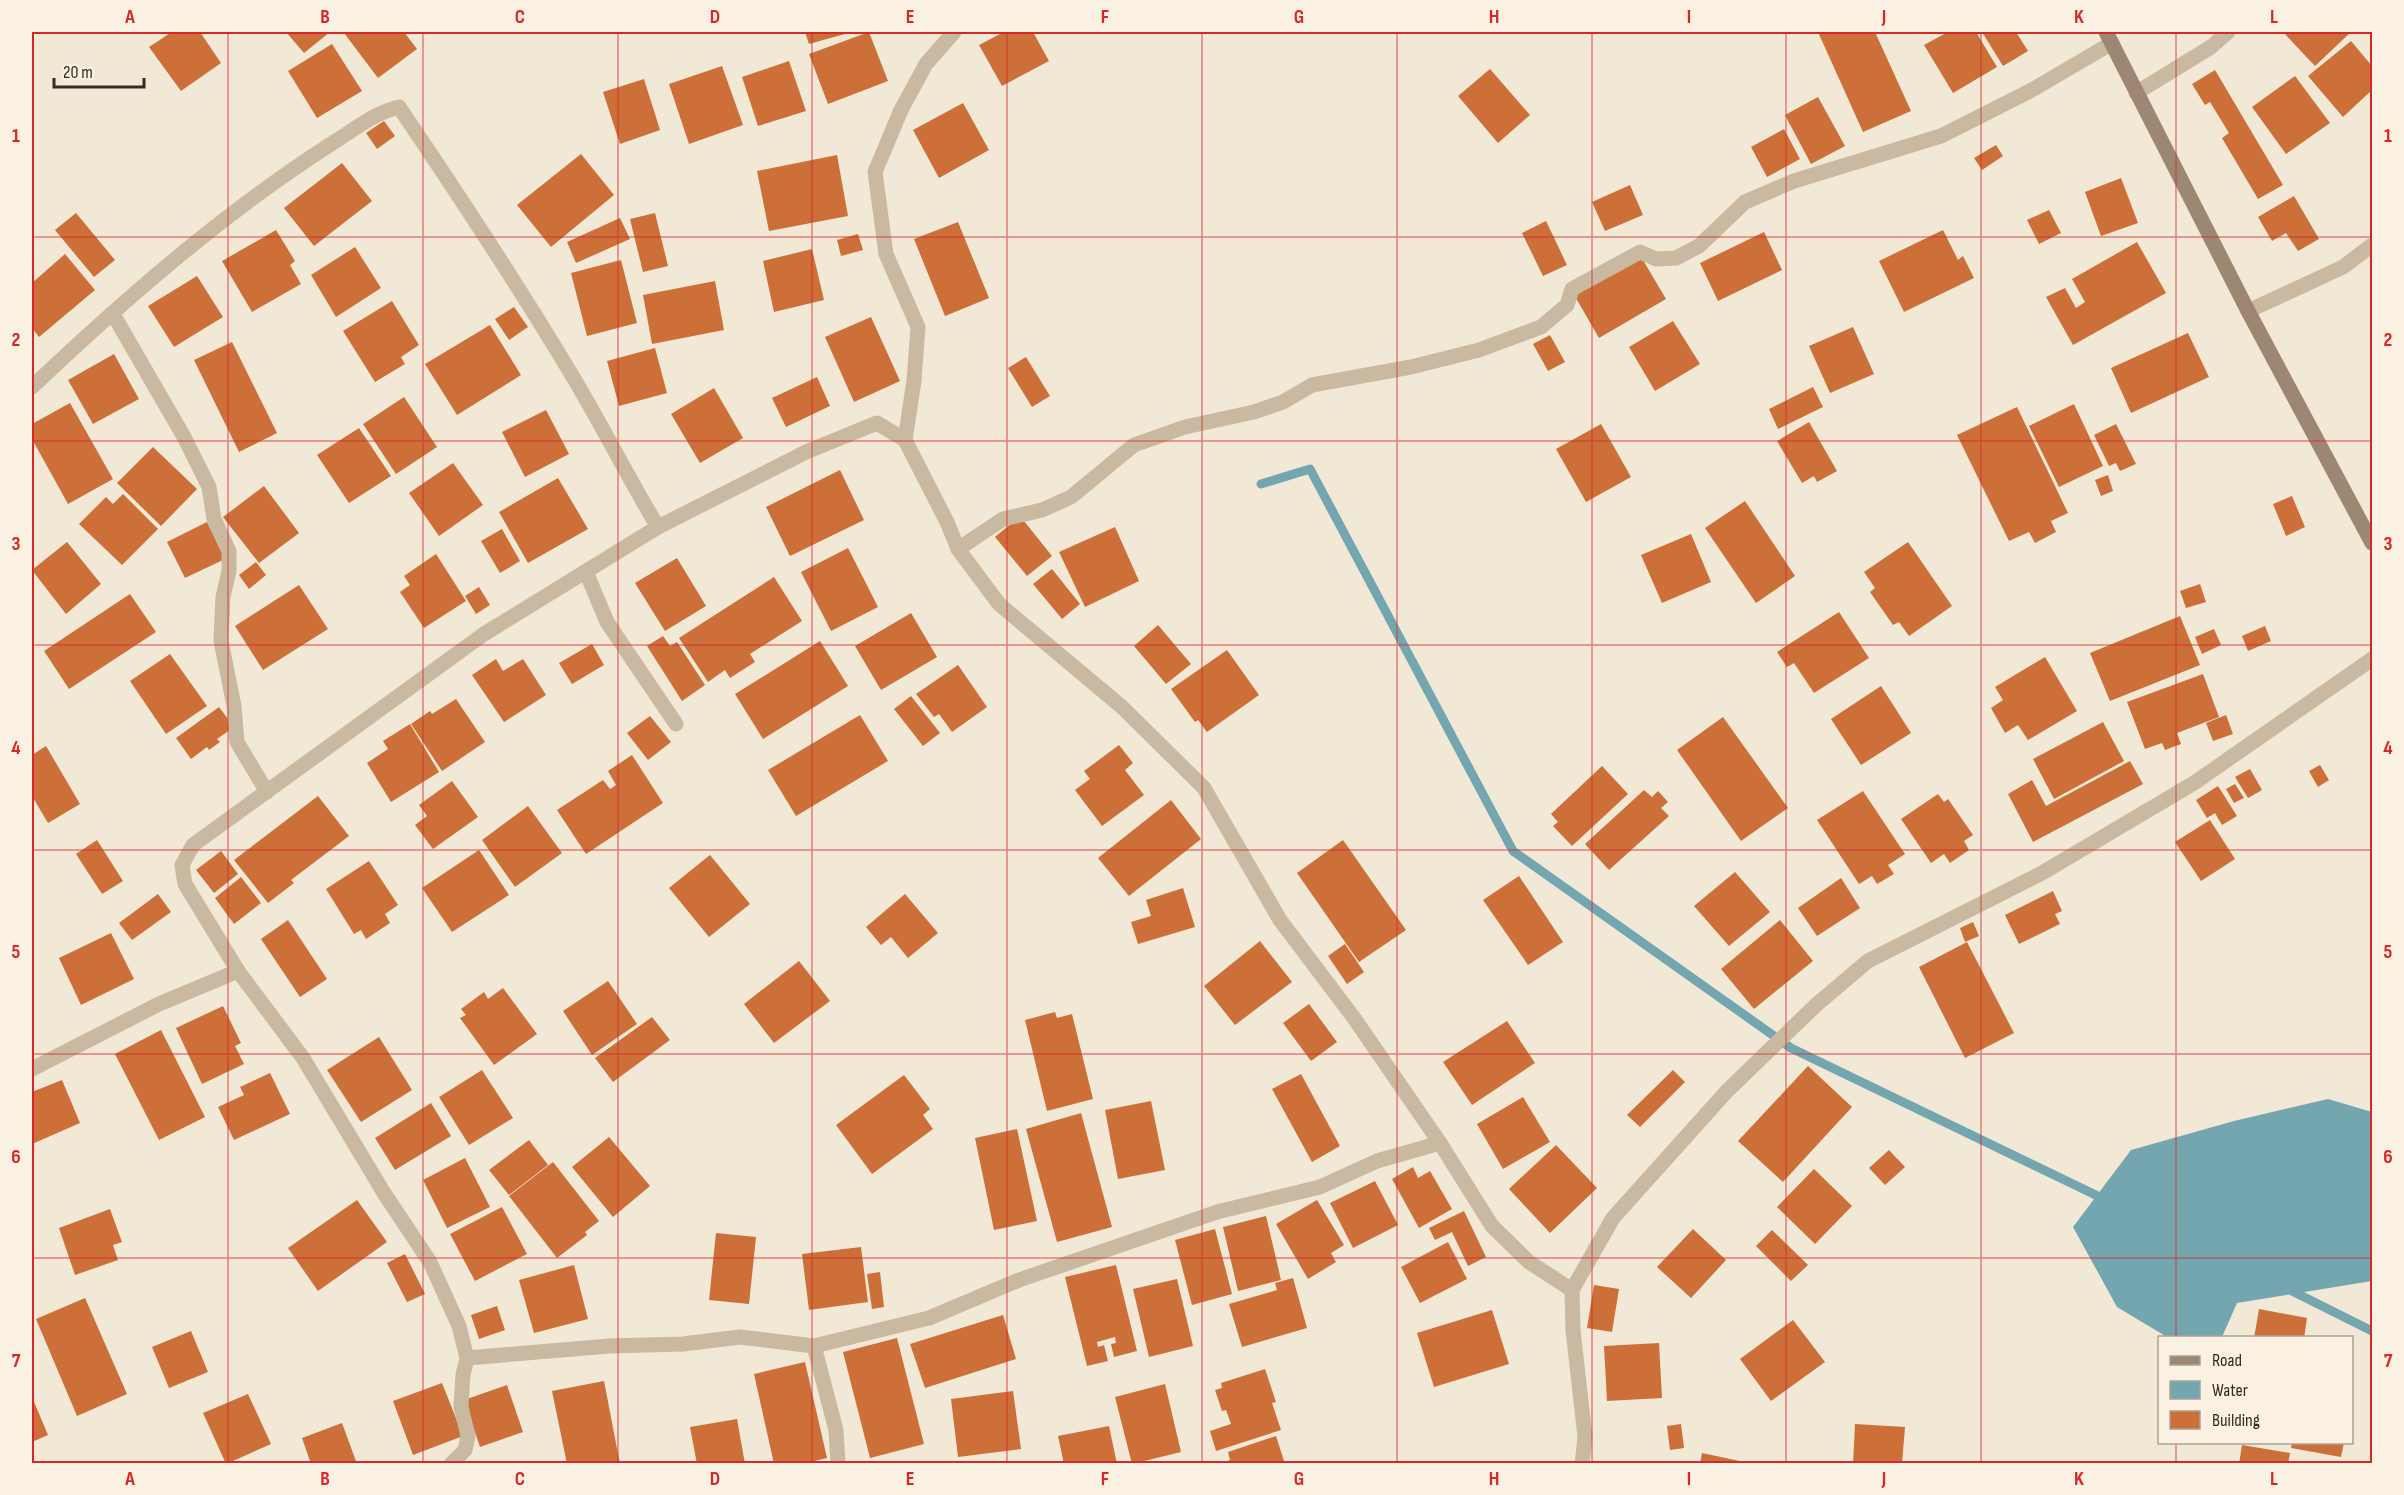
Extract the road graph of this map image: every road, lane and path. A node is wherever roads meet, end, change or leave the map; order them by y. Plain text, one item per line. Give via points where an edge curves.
1 (954, 32) edge
2 (2228, 32) edge
3 (2109, 37) edge
4 (2136, 93) junction
5 (2373, 245) edge
6 (2248, 311) junction
7 (113, 314) junction
8 (32, 387) edge
9 (905, 440) junction
10 (658, 527) junction
11 (2373, 543) edge
12 (958, 549) junction
13 (586, 572) junction
14 (2373, 658) edge
15 (676, 724) dead end
16 (267, 792) junction
17 (238, 970) junction
18 (32, 1069) edge
19 (1440, 1143) junction
20 (1572, 1290) junction
21 (814, 1346) junction
22 (467, 1358) junction
23 (451, 1464) edge
24 (838, 1464) edge
25 (1582, 1464) edge

1 - 9 street via 926,63 875,172 886,254 918,327 915,381
2 - 4 street via 2211,47
3 - 4 main road
3 - 12 street via 2030,91 1941,136 1794,181 1745,202 1699,246 1676,258 1656,259 1640,252 1572,288 1567,305 1541,327 1479,350 1312,385 1263,409 1185,427 1134,445 1071,497 1042,510 1003,519
4 - 6 main road
5 - 6 street via 2343,267
6 - 11 main road
7 - 8 street
7 - 10 street via 236,210 383,111 399,107 466,205 571,373
7 - 16 street via 209,487 214,519 229,551 221,641 237,742
9 - 10 street via 877,423 806,452
9 - 12 street
10 - 13 street
12 - 19 street via 999,604 1122,707 1204,788 1280,920
13 - 15 street via 607,622
13 - 16 street via 484,634
14 - 20 street via 2194,783 2042,873 1868,961 1816,1005 1719,1099 1612,1218
16 - 17 street via 193,845 182,865 185,884
17 - 18 street via 159,1004
17 - 22 street via 303,1058 430,1262 459,1326
19 - 20 street via 1492,1226 1529,1262
19 - 21 street via 1377,1161 1320,1187 1217,1212 1019,1280 929,1318
20 - 25 street via 1572,1330 1585,1437
21 - 22 street via 740,1336 683,1344
21 - 24 street via 836,1430
22 - 23 street via 461,1407 468,1436 465,1450

